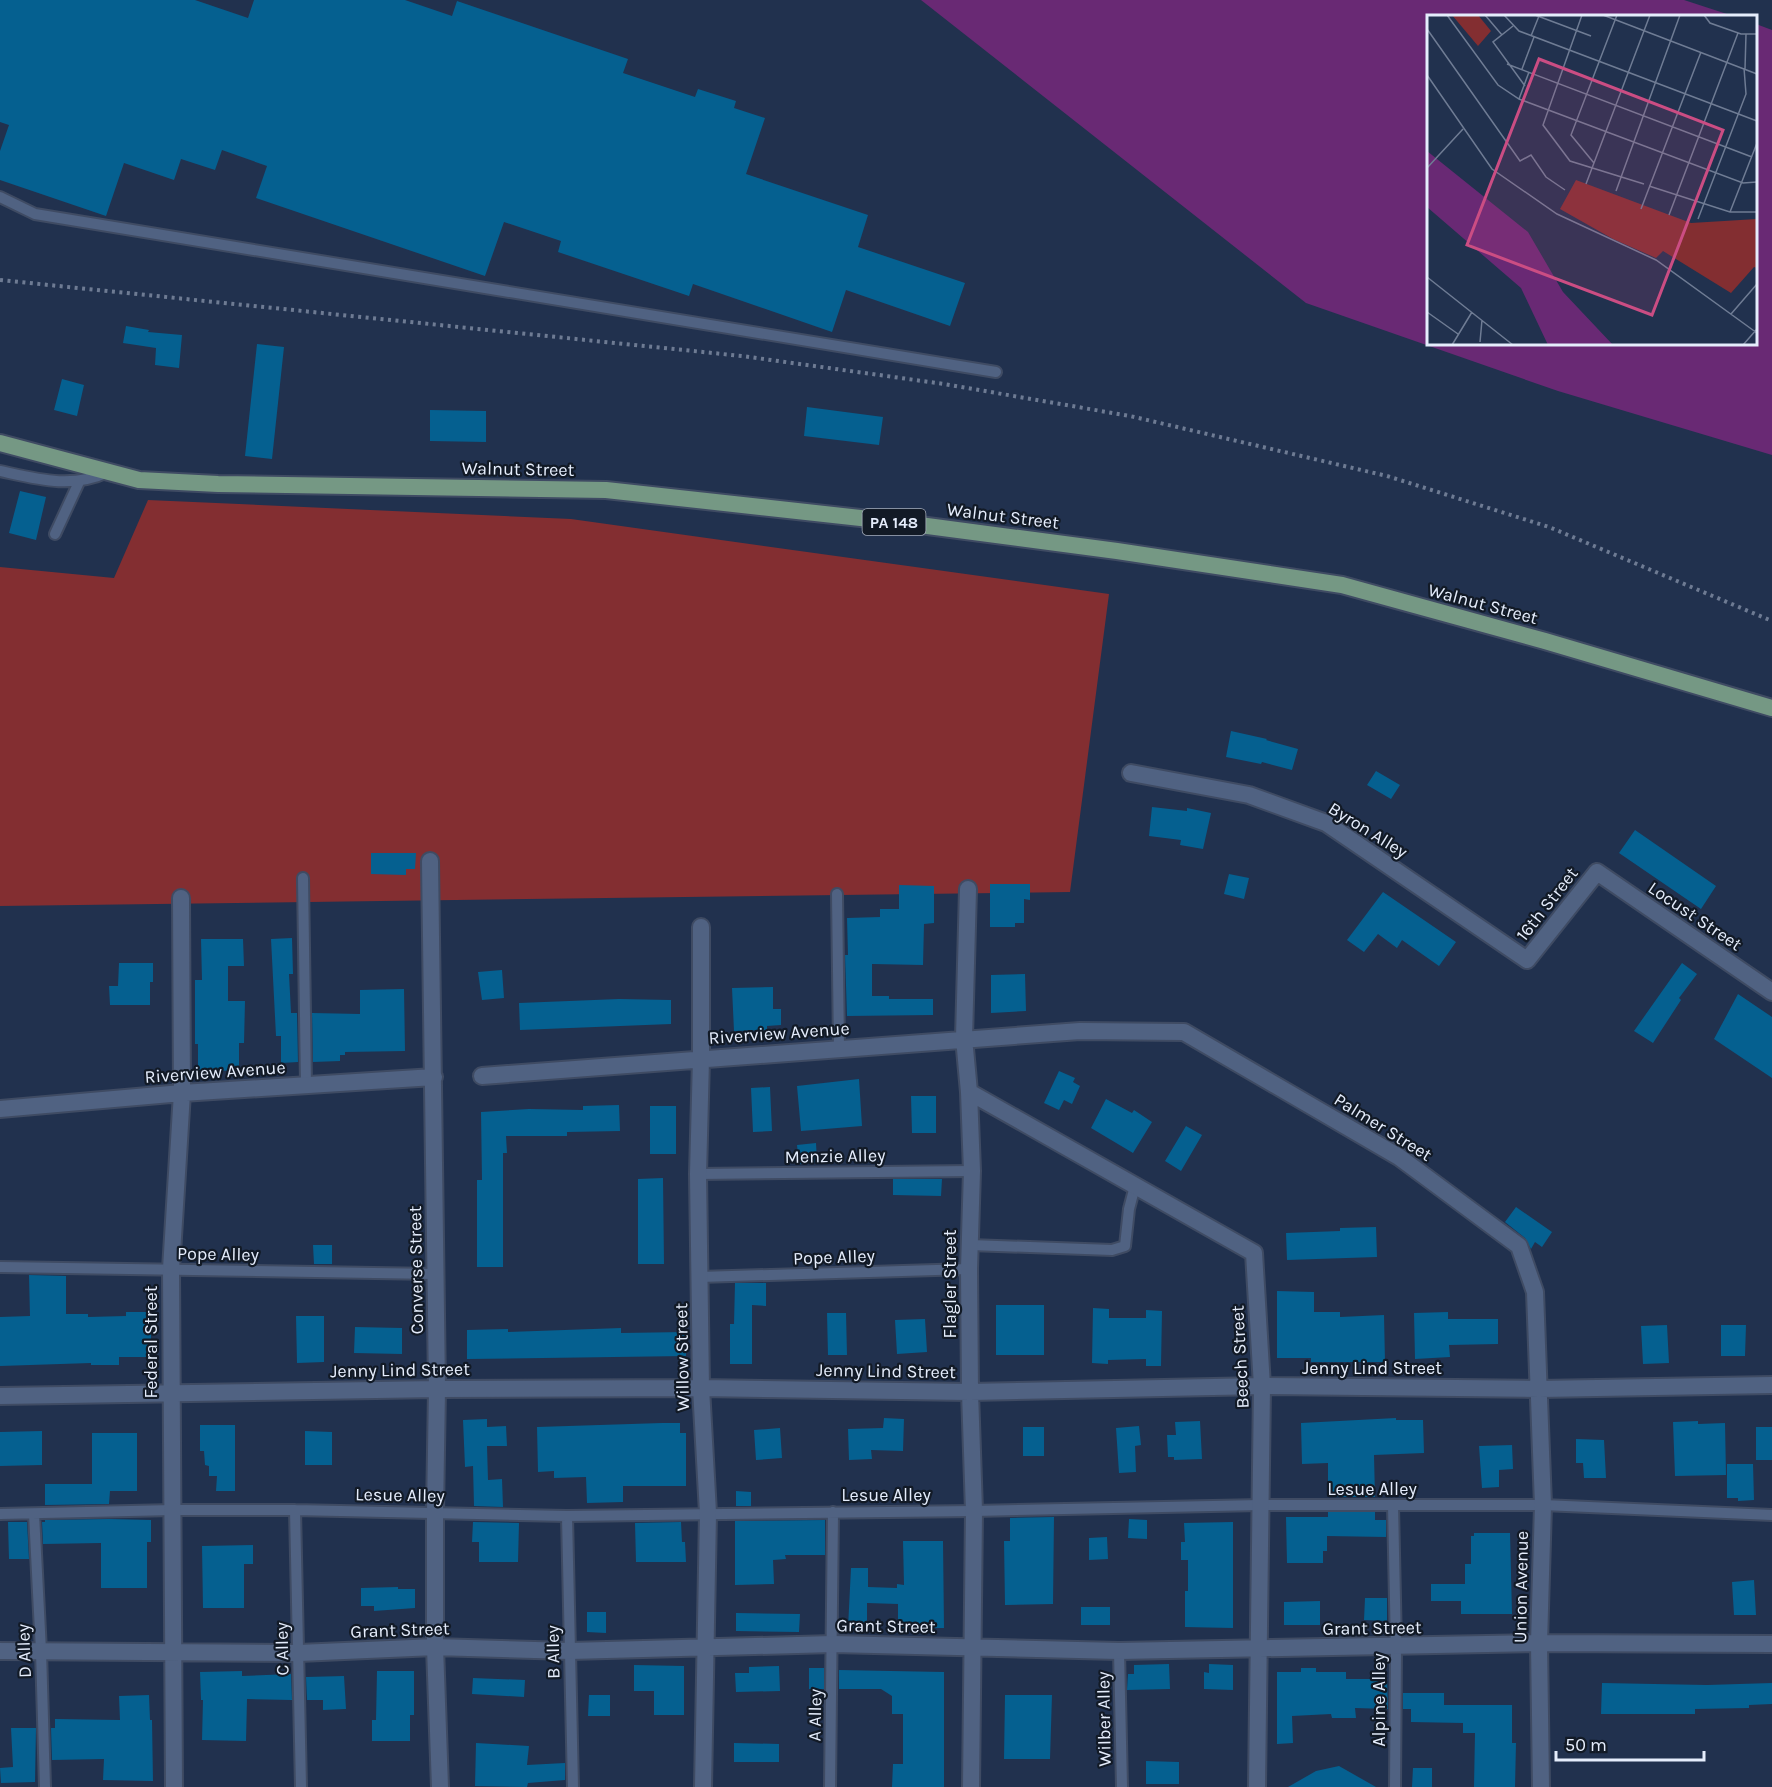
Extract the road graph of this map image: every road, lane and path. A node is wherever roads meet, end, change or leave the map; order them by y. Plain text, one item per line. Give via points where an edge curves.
1 (0, 197) edge
2 (0, 280) edge
3 (996, 372) dead end
4 (0, 443) edge
5 (0, 471) edge
6 (108, 472) junction
7 (79, 482) junction
8 (56, 534) dead end
9 (1772, 621) edge
10 (1772, 708) edge
11 (1131, 773) dead end
12 (430, 861) dead end
13 (1596, 872) joint
14 (303, 878) dead end
15 (968, 890) dead end
16 (837, 894) dead end
17 (181, 898) dead end
18 (701, 927) dead end
19 (1527, 960) joint
20 (1772, 992) edge
21 (1080, 1031) joint
22 (964, 1038) junction
23 (838, 1048) junction
24 (701, 1059) junction
25 (482, 1076) dead end
26 (434, 1077) junction
27 (306, 1085) junction
28 (969, 1092) junction
29 (182, 1093) junction
30 (0, 1109) edge
31 (972, 1171) junction
32 (698, 1174) junction
33 (1136, 1186) junction
34 (969, 1245) junction
35 (0, 1267) edge
36 (171, 1269) junction
37 (969, 1269) junction
38 (435, 1274) junction
39 (699, 1277) junction
40 (1772, 1385) edge
41 (1262, 1386) junction
42 (701, 1388) junction
43 (437, 1389) junction
44 (1539, 1389) junction
45 (171, 1392) junction
46 (970, 1392) junction
47 (0, 1396) edge
48 (1261, 1505) junction
49 (1393, 1505) junction
50 (1543, 1505) junction
51 (173, 1510) junction
52 (295, 1510) junction
53 (974, 1511) junction
54 (435, 1512) junction
55 (833, 1512) junction
56 (708, 1513) junction
57 (0, 1514) edge
58 (34, 1514) junction
59 (1772, 1515) edge
60 (567, 1516) junction
61 (1539, 1643) junction
62 (833, 1644) junction
63 (1772, 1644) edge
64 (704, 1646) junction
65 (435, 1647) junction
66 (972, 1647) junction
67 (1396, 1647) junction
68 (1259, 1648) junction
69 (0, 1651) edge
70 (41, 1651) junction
71 (570, 1651) junction
72 (1119, 1651) junction
73 (173, 1652) junction
74 (299, 1653) junction
75 (45, 1787) edge
76 (174, 1787) edge
77 (301, 1787) edge
78 (440, 1787) edge
79 (573, 1787) edge
80 (703, 1787) edge
81 (830, 1787) edge
82 (971, 1787) edge
83 (1122, 1787) edge
84 (1257, 1787) edge
85 (1395, 1787) edge
86 (1541, 1787) edge

1 - 3 lane via 35,214
2 - 9 path via 742,356 944,384 1130,416 1387,476 1539,524
4 - 6 main road, Walnut Street / PA 148
5 - 7 lane via 48,481
6 - 7 lane
6 - 10 main road, Walnut Street / PA 148 via 139,480 218,484 606,490 1117,551 1342,585
7 - 8 lane
11 - 19 street, Byron Alley via 1249,795 1326,823
12 - 26 street, Converse Street
13 - 19 street, 16th Street
13 - 20 street, Locust Street
14 - 27 lane
15 - 22 street, Flagler Street
16 - 23 lane
17 - 29 street, Federal Street
18 - 24 street, Willow Street
21 - 22 street, Riverview Avenue
21 - 44 street, Palmer Street via 1184,1032 1399,1157 1519,1246 1535,1292
22 - 23 street, Riverview Avenue
22 - 28 street, Flagler Street
23 - 24 street, Riverview Avenue
24 - 25 street, Riverview Avenue
24 - 32 street, Willow Street
26 - 27 street, Riverview Avenue
26 - 38 street, Converse Street
27 - 29 street, Riverview Avenue
28 - 31 street, Flagler Street
28 - 33 street, Beech Street
29 - 30 street, Riverview Avenue
29 - 36 street, Federal Street
31 - 32 lane, Menzie Alley
31 - 34 street, Flagler Street
32 - 39 street, Willow Street
33 - 34 lane via 1125,1246 1112,1250
33 - 41 street, Beech Street via 1254,1253
34 - 37 street, Flagler Street
35 - 36 lane, Pope Alley
36 - 38 lane, Pope Alley
36 - 45 street, Federal Street
37 - 39 lane, Pope Alley
37 - 46 street, Flagler Street
38 - 43 street, Converse Street
39 - 42 street, Willow Street
40 - 44 street, Jenny Lind Street
41 - 44 street, Jenny Lind Street
41 - 46 street, Jenny Lind Street
41 - 48 street, Beech Street
42 - 43 street, Jenny Lind Street
42 - 46 street, Jenny Lind Street
42 - 56 street, Willow Street
43 - 45 street, Jenny Lind Street
43 - 54 street, Converse Street
44 - 50 street, Union Avenue
45 - 47 street, Jenny Lind Street
45 - 51 street, Federal Street
46 - 53 street, Flagler Street
48 - 49 lane, Lesue Alley
48 - 53 lane, Lesue Alley
48 - 68 street, Beech Street
49 - 50 lane, Lesue Alley
49 - 67 lane, Alpine Alley
50 - 59 lane, Lesue Alley
50 - 61 street, Union Avenue
51 - 52 lane, Lesue Alley
51 - 58 lane, Lesue Alley
51 - 73 street, Federal Street
52 - 54 lane, Lesue Alley
52 - 74 lane, C Alley
53 - 55 lane, Lesue Alley
53 - 66 street, Flagler Street
54 - 60 lane, Lesue Alley
54 - 65 street, Converse Street
55 - 56 lane, Lesue Alley
55 - 62 lane, A Alley
56 - 60 lane, Lesue Alley
56 - 64 street, Willow Street
57 - 58 lane, Lesue Alley
58 - 70 lane, D Alley
60 - 71 lane, B Alley
61 - 63 street, Grant Street
61 - 67 street, Grant Street
61 - 86 street, Union Avenue
62 - 64 street, Grant Street
62 - 66 street, Grant Street
62 - 81 lane, A Alley
64 - 71 street, Grant Street
64 - 80 street, Willow Street
65 - 71 street, Grant Street
65 - 74 street, Grant Street
65 - 78 street, Converse Street
66 - 72 street, Grant Street
66 - 82 street, Flagler Street
67 - 68 street, Grant Street
67 - 85 lane, Alpine Alley
68 - 72 street, Grant Street
68 - 84 street, Beech Street
69 - 70 street, Grant Street
70 - 73 street, Grant Street
70 - 75 lane, D Alley
71 - 79 lane, B Alley
72 - 83 lane, Wilber Alley
73 - 74 street, Grant Street
73 - 76 street, Federal Street
74 - 77 lane, C Alley

